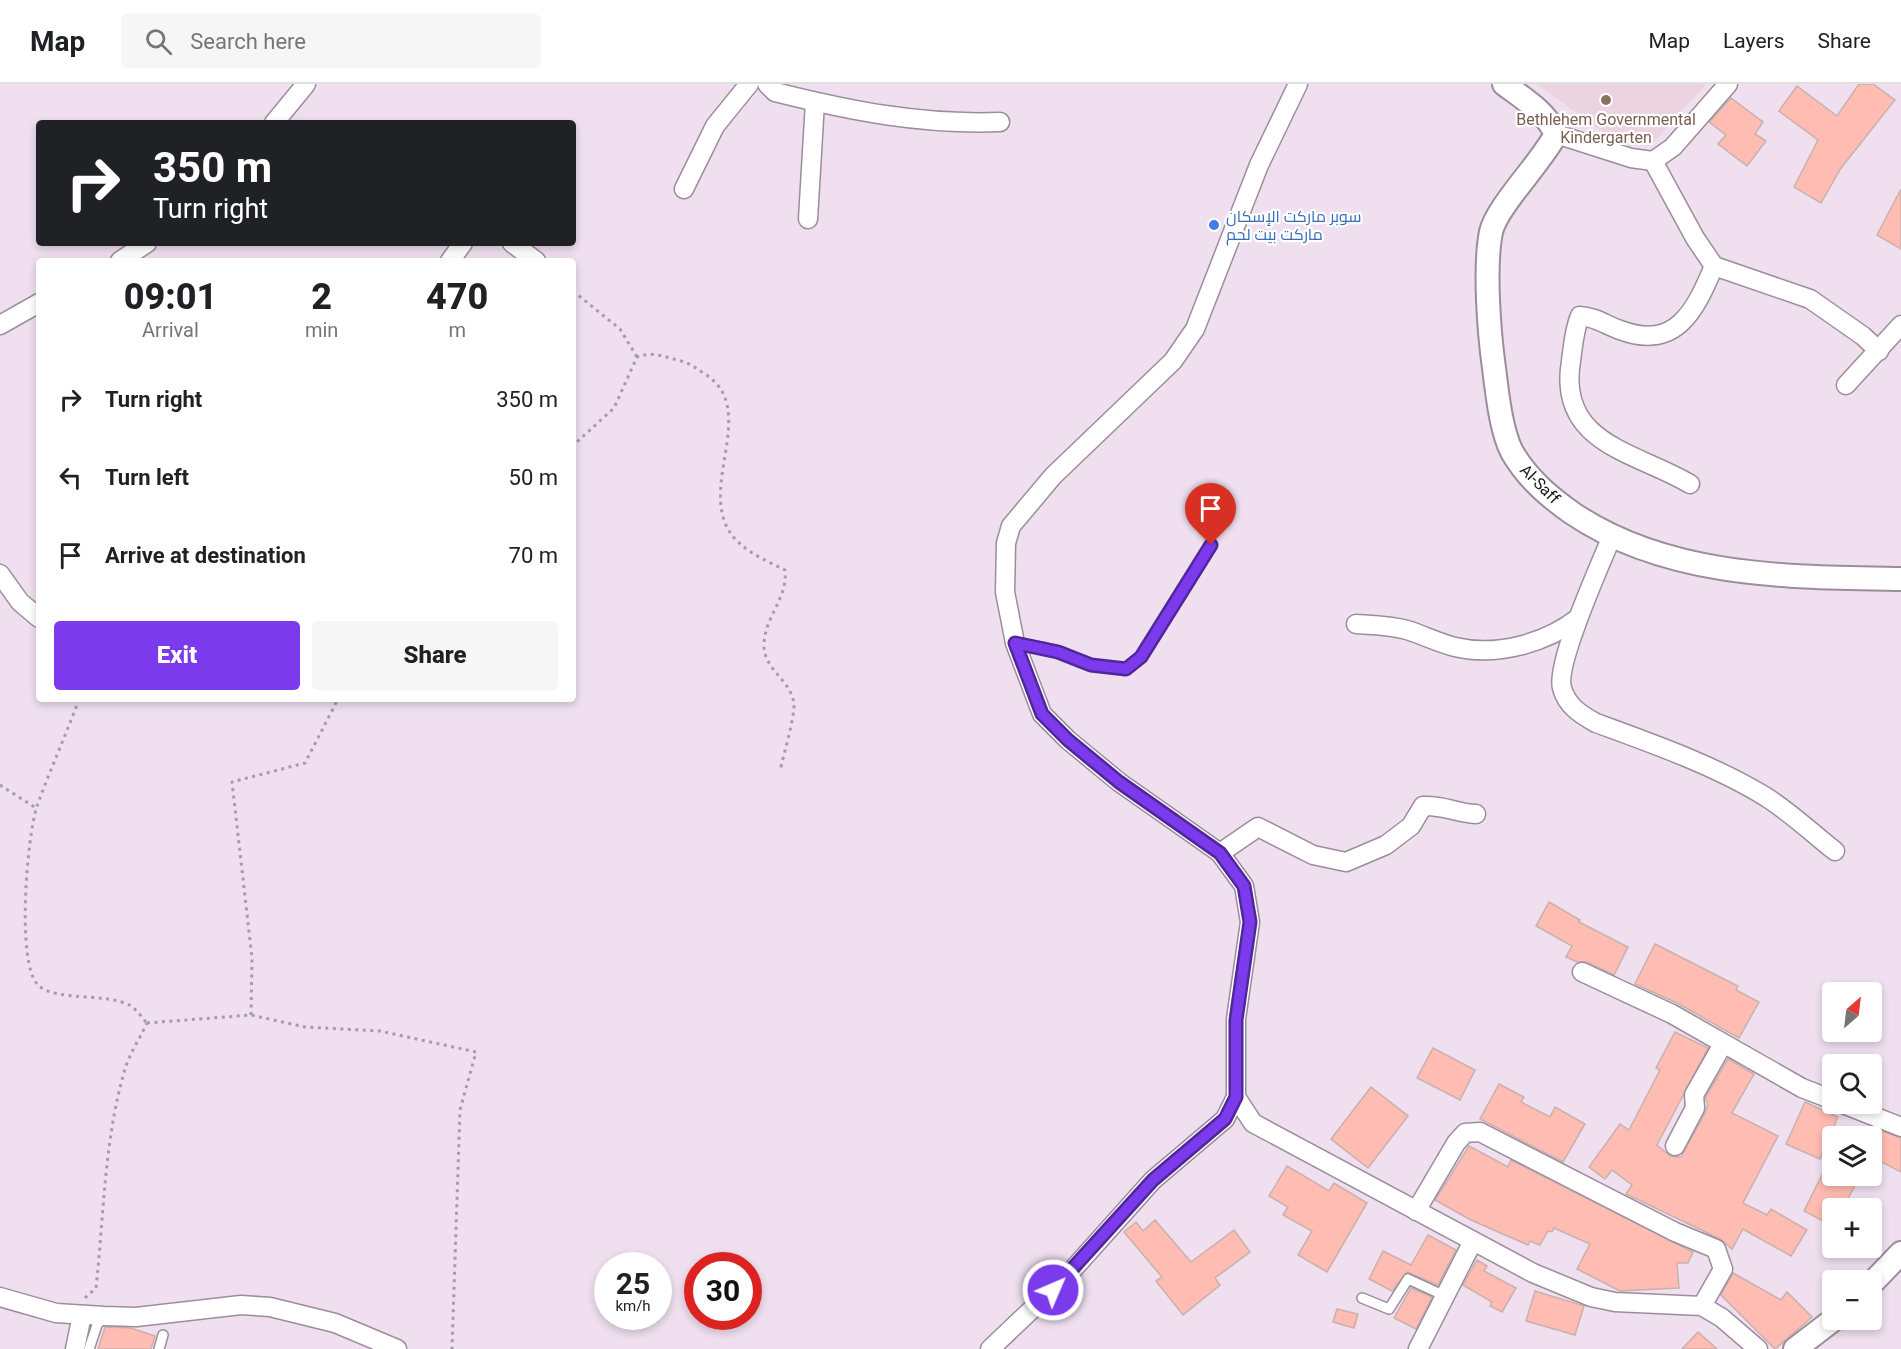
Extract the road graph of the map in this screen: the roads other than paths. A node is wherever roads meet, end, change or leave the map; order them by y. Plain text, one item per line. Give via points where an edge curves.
1 (306, 84) edge
2 (1298, 84) edge
3 (1504, 84) edge
4 (1728, 84) edge
5 (771, 88) edge
6 (745, 89) edge
7 (815, 102) junction
8 (276, 120) edge
9 (1000, 122) dead end
10 (1556, 134) junction
11 (1653, 161) junction
12 (684, 189) dead end
13 (808, 219) dead end
14 (142, 246) edge
15 (516, 246) edge
16 (124, 258) edge
17 (532, 258) edge
18 (1714, 266) junction
19 (36, 305) edge
20 (0, 325) edge
21 (1901, 325) edge
22 (1879, 351) junction
23 (1846, 385) dead end
24 (1690, 484) dead end
25 (1612, 536) junction
26 (1211, 545) dead end
27 (0, 574) edge
28 (1901, 579) edge
29 (36, 615) edge
30 (1578, 618) junction
31 (1356, 624) dead end
32 (1015, 643) junction
33 (1476, 814) dead end
34 (1835, 851) dead end
35 (1220, 853) junction
36 (1582, 972) dead end
37 (1723, 1044) junction
38 (1822, 1096) edge
39 (1236, 1097) junction
40 (1868, 1114) edge
41 (1225, 1119) junction
42 (1252, 1123) junction
43 (1901, 1127) edge
44 (1675, 1146) dead end
45 (1416, 1211) junction
46 (1473, 1241) junction
47 (1901, 1253) edge
48 (1882, 1273) edge
49 (1444, 1296) junction
50 (0, 1297) edge
51 (1362, 1298) dead end
52 (1702, 1306) junction
53 (75, 1314) junction
54 (104, 1316) junction
55 (1822, 1329) edge
56 (163, 1335) dead end
57 (1751, 1346) edge
58 (75, 1349) edge
59 (89, 1349) edge
60 (159, 1349) edge
61 (397, 1349) edge
62 (990, 1349) edge
63 (1418, 1349) edge
64 (1796, 1349) edge

1 - 8 street
2 - 32 street via 1259,165 1196,329 1186,345 1053,476 1011,526 1006,543 1005,592
3 - 10 street via 1535,106
4 - 11 street via 1673,147
5 - 6 street
5 - 7 street
6 - 12 street via 716,126
7 - 9 street via 926,122
7 - 13 street
10 - 11 street via 1631,158
10 - 25 street, Al-Saff via 1496,218 1491,233 1488,288 1498,399 1511,450 1527,475 1550,498
11 - 18 street
14 - 16 street
15 - 17 street
18 - 22 street via 1810,299
18 - 24 street via 1693,307 1663,335 1630,334 1592,317 1580,316 1569,371 1568,392 1576,414 1589,431 1609,446
19 - 20 street
21 - 22 street
22 - 23 street
25 - 28 street, Al-Saff via 1673,560 1718,568 1828,578
25 - 30 street
26 - 32 lane via 1147,649 1126,669 1091,665 1070,655
27 - 29 street via 20,602
30 - 31 street via 1538,641 1478,650 1386,626
30 - 34 street via 1561,685 1568,702 1579,714 1720,771 1768,798
32 - 35 street via 1042,714 1119,782
33 - 35 street via 1458,813 1442,805 1423,806 1411,826 1386,845 1346,862 1313,855 1258,827
35 - 39 street via 1244,886 1250,922 1236,1020
36 - 37 street via 1672,1014
37 - 38 street
37 - 44 street via 1694,1095 1695,1108
39 - 41 street
39 - 42 street
40 - 43 street
41 - 42 street
41 - 62 street via 1153,1180 1066,1276
42 - 45 street
45 - 46 street
45 - 52 street via 1456,1143 1465,1133 1480,1132 1716,1249 1723,1269
46 - 49 street
46 - 52 street via 1533,1273 1591,1297
47 - 48 street
49 - 51 lane via 1408,1279 1389,1309
49 - 63 street
50 - 53 street via 56,1313
52 - 57 street via 1722,1318
53 - 54 street
53 - 58 street
54 - 59 lane
54 - 61 street via 136,1317 241,1305 270,1307 335,1323
55 - 64 street
56 - 60 lane

